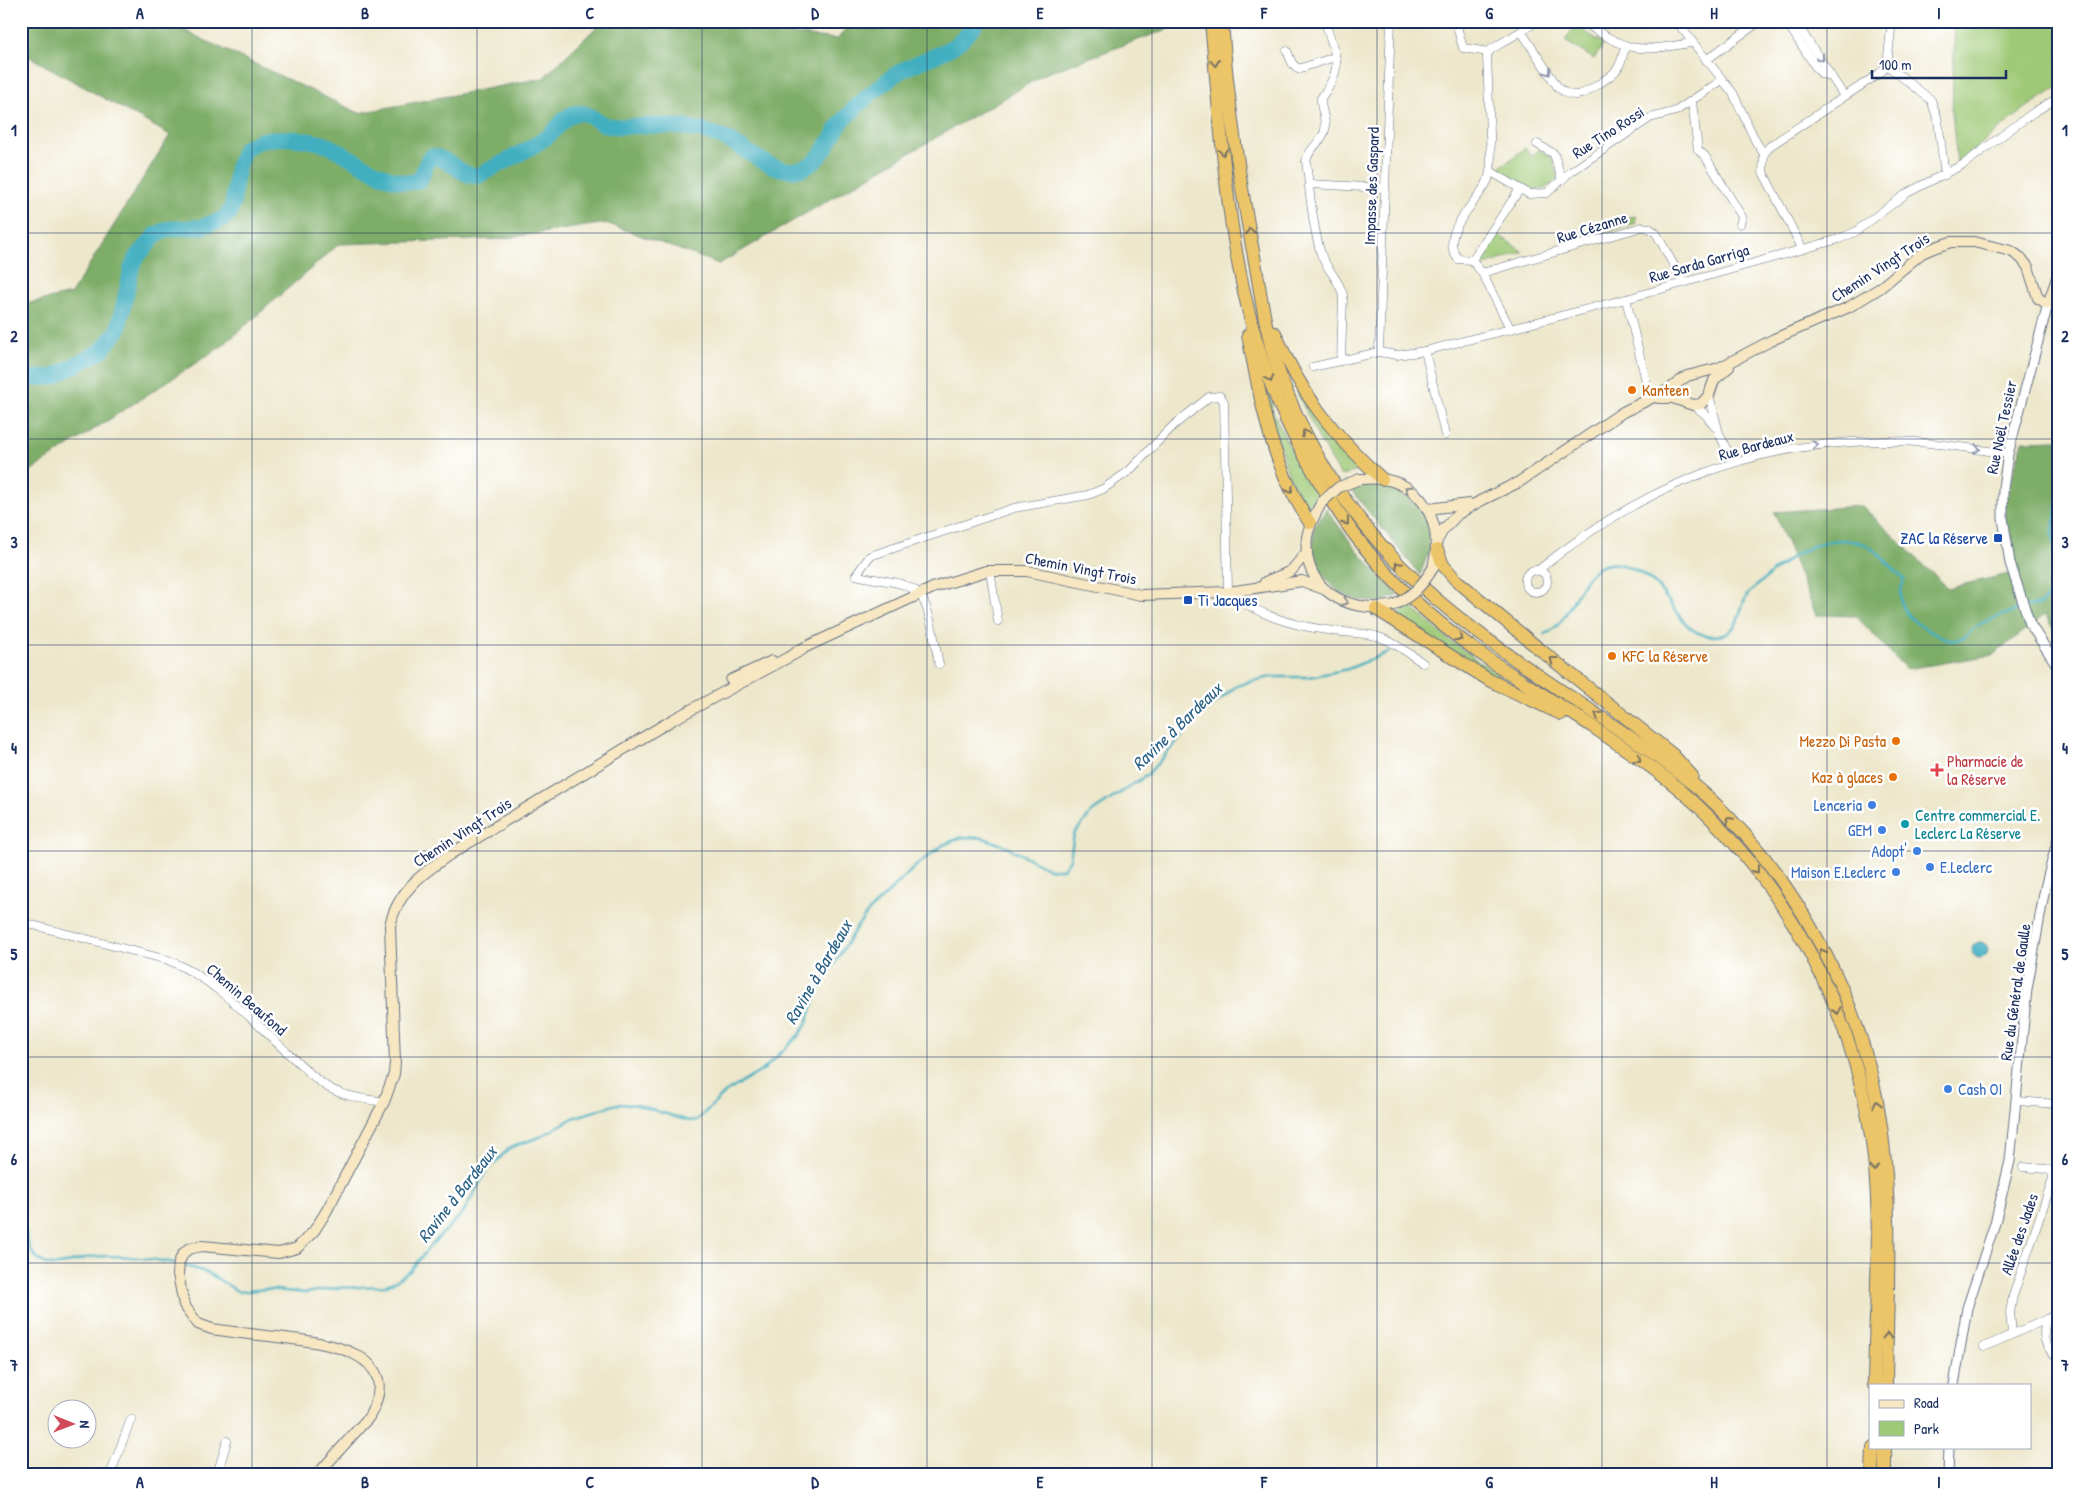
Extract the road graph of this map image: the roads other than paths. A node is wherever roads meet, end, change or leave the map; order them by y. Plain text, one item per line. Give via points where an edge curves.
1 (1211, 21) edge
2 (1222, 21) edge
3 (1391, 21) edge
4 (1538, 21) edge
5 (1582, 21) edge
6 (1676, 21) edge
7 (1760, 21) edge
8 (1788, 21) edge
9 (1795, 21) edge
10 (1892, 21) edge
11 (1326, 25) dead end
12 (1524, 27) edge
13 (1458, 30) dead end
14 (1691, 43) junction
15 (1625, 47) junction
16 (1287, 51) dead end
17 (1489, 52) junction
18 (1335, 57) junction
19 (1706, 60) junction
20 (1887, 65) junction
21 (1831, 76) junction
22 (1722, 80) junction
23 (1844, 96) junction
24 (2058, 98) edge
25 (1692, 102) junction
26 (1224, 103) junction
27 (1537, 144) dead end
28 (1764, 154) junction
29 (1490, 171) junction
30 (1945, 175) junction
31 (1562, 180) junction
32 (1309, 184) junction
33 (1384, 188) junction
34 (1520, 190) junction
35 (1228, 204) junction
36 (1740, 224) dead end
37 (1802, 248) junction
38 (1472, 260) junction
39 (1482, 273) junction
40 (2058, 275) edge
41 (1258, 279) junction
42 (1683, 282) junction
43 (1626, 299) junction
44 (2048, 304) junction
45 (1511, 330) junction
46 (1425, 351) junction
47 (1380, 352) junction
48 (1341, 361) junction
49 (1735, 361) junction
50 (1313, 367) dead end
51 (1695, 374) junction
52 (1646, 381) dead end
53 (1682, 381) junction
54 (1710, 392) junction
55 (1654, 398) junction
56 (1683, 399) junction
57 (1693, 405) junction
58 (1719, 433) junction
59 (1445, 435) dead end
60 (2008, 454) junction
61 (1733, 463) junction
62 (1382, 479) junction
63 (1480, 501) junction
64 (1428, 509) junction
65 (1310, 523) junction
66 (1437, 546) junction
67 (1307, 552) junction
68 (990, 571) junction
69 (1538, 571) dead end
70 (1250, 588) junction
71 (1326, 590) junction
72 (1228, 592) junction
73 (920, 594) junction
74 (1376, 609) junction
75 (998, 621) dead end
76 (1423, 663) dead end
77 (939, 664) dead end
78 (2058, 667) edge
79 (1599, 731) junction
80 (1707, 796) junction
81 (2058, 838) edge
82 (21, 922) edge
83 (2017, 1101) junction
84 (384, 1102) junction
85 (2058, 1104) edge
86 (2023, 1167) dead end
87 (2058, 1312) edge
88 (2047, 1319) junction
89 (2012, 1334) junction
90 (1984, 1347) dead end
91 (2058, 1357) edge
92 (1874, 1384) edge
93 (1886, 1384) edge
94 (1954, 1384) edge
95 (131, 1420) dead end
96 (227, 1441) dead end
97 (1873, 1448) edge
98 (1885, 1448) edge
99 (1949, 1448) edge
100 (110, 1475) edge
101 (219, 1475) edge
102 (317, 1475) edge
103 (1872, 1475) edge
104 (1884, 1475) edge
105 (1948, 1475) edge

1 -> 26 highway
2 - 26 highway
3 - 33 street, Impasse des Gaspard
4 - 12 street
5 - 15 street
6 - 14 street
7 - 19 street
8 - 21 street via 1817,69
9 -> 21 street
10 - 20 street
11 - 18 street
12 -> 15 street via 1557,86 1574,96 1582,95 1614,73 1619,68
12 - 17 street
13 - 17 street via 1463,48
14 - 15 street via 1644,49
14 - 19 street
16 - 18 street via 1292,64 1298,69
17 - 29 street via 1486,63
18 - 32 street via 1334,79 1321,98 1325,130 1322,138 1310,148 1306,161
19 - 22 street
20 - 23 street
20 - 30 street via 1931,100 1938,120
21 - 23 street
22 - 25 street, Rue Tino Rossi
22 - 28 street via 1733,93
23 - 28 street via 1770,146
24 - 30 street, Rue Sarda Garriga
25 - 31 street, Rue Tino Rossi via 1650,118
25 - 36 street via 1698,150 1705,156 1742,217
26 -> 35 highway
41 -> 26 highway
27 - 31 street, Rue Tino Rossi via 1554,154
28 - 37 street via 1763,172
29 - 34 street, Rue Tino Rossi
29 - 38 street via 1486,184 1453,234 1454,255 1458,259
30 - 37 street, Rue Sarda Garriga via 1907,193 1855,232 1825,244
31 - 34 street, Rue Tino Rossi via 1548,193 1529,194
32 - 33 street
32 - 48 street via 1320,249 1343,295
33 - 47 street, Impasse des Gaspard
34 - 38 street
35 -> 65 highway via 1240,294 1274,452 1283,477
35 -> 79 highway via 1244,290 1274,392 1302,452 1338,511 1373,555 1430,615 1472,648
37 - 42 street, Rue Sarda Garriga
38 - 39 street
39 - 42 street, Rue Cézanne via 1646,227 1656,234
39 - 45 street
40 - 44 main road, Rue Noël Tessier
41 - 62 highway via 1272,325 1296,380 1348,448
80 -> 41 highway via 1646,748 1489,642 1440,604 1396,563 1326,470 1301,426 1268,333
42 - 43 street, Rue Sarda Garriga
43 - 45 street, Rue Sarda Garriga
43 - 52 street
44 - 49 main road, Chemin Vingt Trois via 2038,298 2028,267 2017,254 1990,244 1951,242 1922,253 1880,288 1849,307 1774,338
44 - 60 street, Rue Noël Tessier
45 - 46 street, Rue Sarda Garriga
46 - 47 street, Rue Sarda Garriga via 1397,355
46 - 59 street
47 - 48 street, Rue Sarda Garriga
48 - 50 street, Rue Sarda Garriga
49 - 51 main road, Chemin Vingt Trois
49 - 54 main road, Chemin Vingt Trois via 1714,380
51 - 53 main road, Chemin Vingt Trois
51 - 54 main road via 1706,378
53 - 55 main road, Chemin Vingt Trois
53 - 56 main road via 1680,392
54 - 57 main road, Chemin Vingt Trois via 1701,404
54 - 58 street
55 - 56 main road, Chemin Vingt Trois
55 - 63 main road, Chemin Vingt Trois via 1624,412 1519,482
56 - 57 main road, Chemin Vingt Trois
57 - 58 street via 1705,414
58 - 61 street
61 -> 60 street, Rue Bardeaux via 1799,447 1875,441 1956,446
60 - 78 street, Rue Noël Tessier via 2003,488 2004,531 2030,624
61 - 69 street, Rue Bardeaux via 1634,504 1563,550
64 -> 62 main road via 1408,489
62 - 65 main road, bridge via 1360,479 1339,487 1322,502
63 - 64 main road, Chemin Vingt Trois
63 - 66 main road, Chemin Vingt Trois via 1458,514 1443,530
64 - 66 main road via 1435,524
65 - 67 main road
66 - 74 main road, bridge via 1433,568 1417,590 1394,606
80 -> 66 highway via 1673,756 1455,579 1442,565
67 - 70 main road, Chemin Vingt Trois via 1291,571
67 - 71 main road via 1314,572
68 - 72 main road, Chemin Vingt Trois via 1027,571 1141,595
68 - 73 main road, Chemin Vingt Trois via 952,580
68 - 75 street
70 - 71 main road, Chemin Vingt Trois via 1302,581
70 - 72 main road, Chemin Vingt Trois
71 -> 74 main road via 1340,601
72 - 73 street via 1224,402 1215,395 1174,426 1129,471 1103,489 1088,495 1014,508 870,556 856,575 885,580
72 - 76 street via 1250,609 1279,620 1377,636
73 - 77 street via 929,617
73 - 84 main road, Chemin Vingt Trois via 802,650 672,720 452,853 419,878 401,897 390,926 395,1062
74 - 79 highway via 1489,680
79 -> 92 highway via 1676,787 1734,843 1771,889 1808,947 1831,996 1849,1043 1862,1091 1874,1159 1877,1213
93 -> 80 highway via 1886,1169 1881,1123 1865,1056 1843,990 1803,915 1773,870
81 - 83 street, Rue du Général de Gaulle via 2045,888 2028,989
82 - 84 street, Chemin Beaufond via 187,967 232,1001 326,1087
83 - 85 street
83 - 94 street, Rue du Général de Gaulle via 2006,1182 1967,1308
84 - 102 main road, Chemin Vingt Trois via 326,1212 314,1231 297,1248 279,1253 202,1246 188,1249 179,1262 184,1305 198,1324 212,1330 322,1342 356,1354 374,1371 378,1394 369,1417
86 - 89 street, Allée des Jades via 2047,1169 2053,1178 2013,1296 2010,1312
87 - 88 street
88 - 89 street
88 - 91 street via 2046,1344
89 - 90 street
95 - 100 street
96 - 101 street
97 - 103 highway
98 - 104 highway
99 - 105 street

